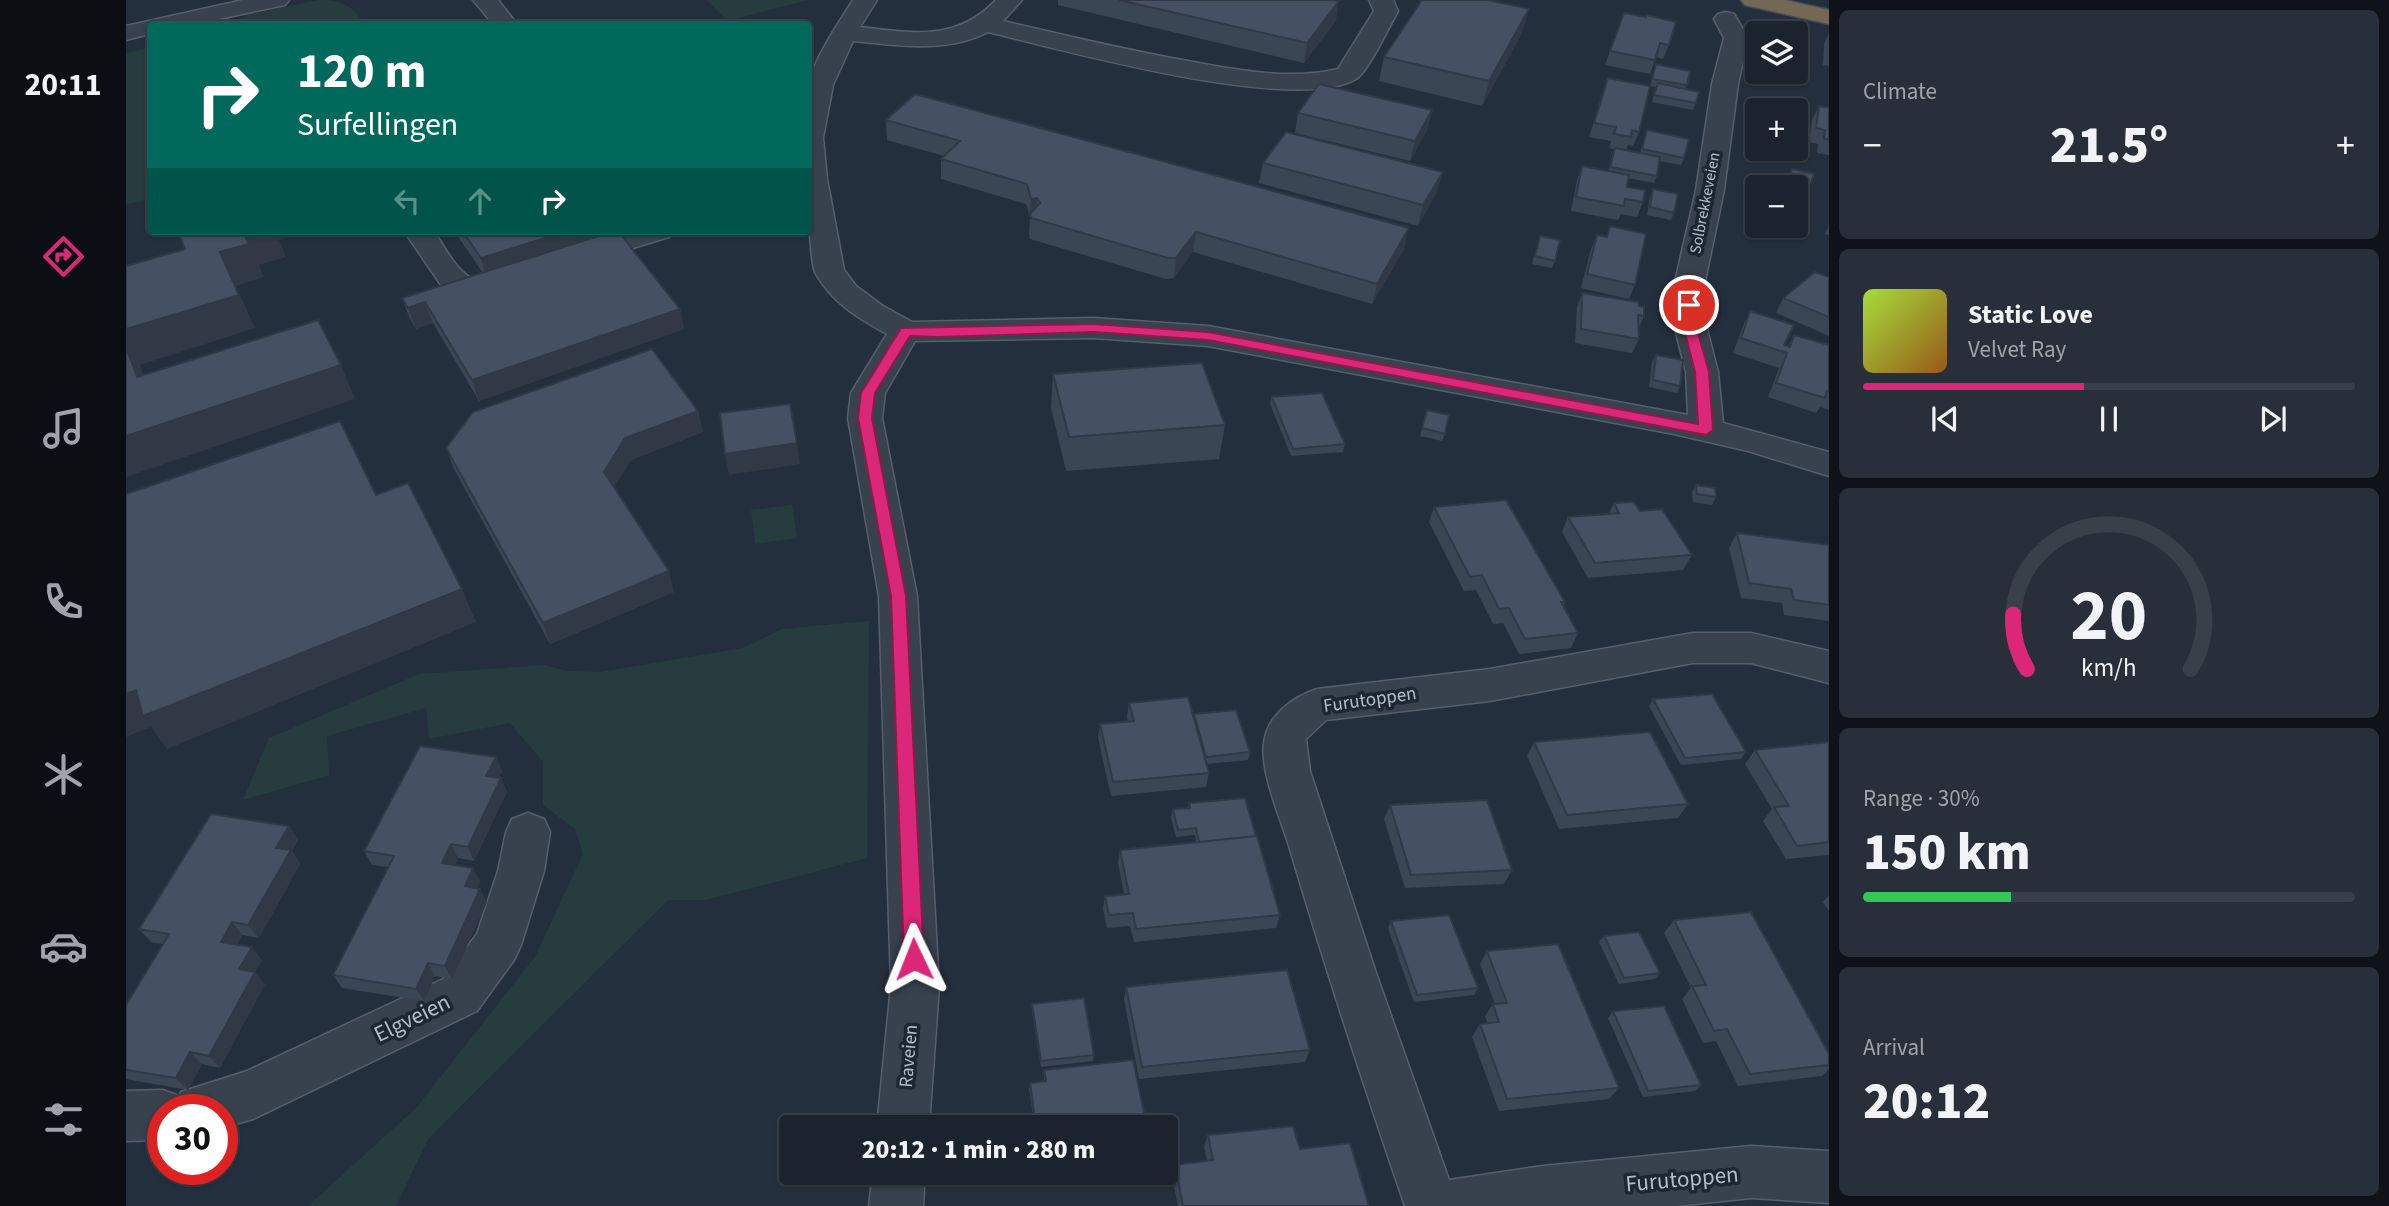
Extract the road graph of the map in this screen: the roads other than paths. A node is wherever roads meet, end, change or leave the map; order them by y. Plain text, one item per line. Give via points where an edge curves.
1 (277, 0) edge
2 (485, 0) edge
3 (865, 0) edge
4 (1010, 0) edge
5 (1381, 0) edge
6 (1753, 0) edge
7 (1829, 16) edge
8 (1726, 19) dead end
9 (177, 21) edge
10 (502, 21) edge
11 (985, 24) junction
12 (147, 28) edge
13 (126, 33) edge
14 (844, 33) junction
15 (812, 127) edge
16 (812, 184) edge
17 (422, 235) edge
18 (646, 235) edge
19 (905, 331) junction
20 (1706, 430) junction
21 (1829, 464) edge
22 (1829, 667) edge
23 (528, 831) dead end
24 (238, 1098) edge
25 (147, 1115) edge
26 (904, 1115) edge
27 (126, 1116) edge
28 (1829, 1177) edge
29 (898, 1185) edge
30 (896, 1206) edge
31 (1432, 1206) edge
32 (1451, 1206) edge

1 - 9 street
2 - 10 street
3 - 14 street
4 - 11 street
5 - 11 street via 1386,11 1350,73 1312,83 1185,70
6 - 7 highway
8 - 20 street, Solbrekkeveien via 1736,38 1689,286
11 - 14 street via 932,39
12 - 13 street
14 - 15 street via 820,85
16 - 19 street via 829,270 845,293
17 - 18 street via 454,282 474,289
19 - 20 street via 1094,328 1208,336
19 - 26 street, Raveien via 868,393 865,418 900,622 915,986
20 - 21 street
22 - 31 street, Furutoppen via 1751,648 1693,648 1490,685 1318,705 1290,728 1284,740 1294,789 1364,1013
23 - 24 street, Elgveien via 521,871 497,944 460,995
25 - 27 street
28 - 32 street, Furutoppen via 1751,1172
29 - 30 street

